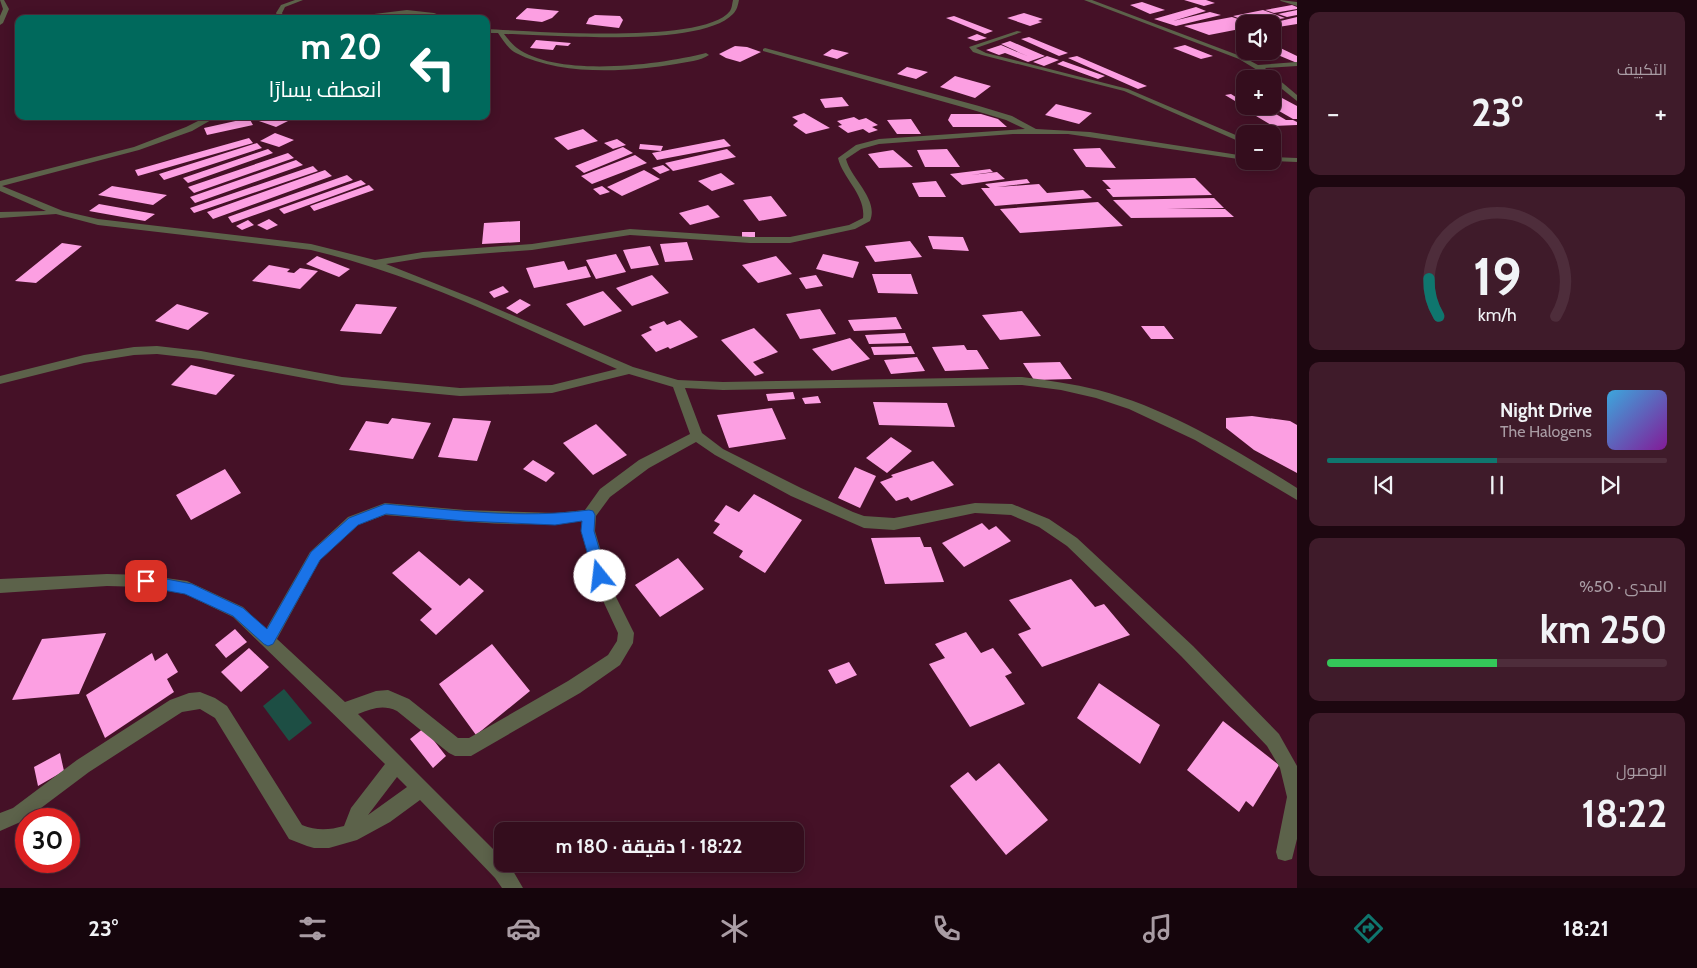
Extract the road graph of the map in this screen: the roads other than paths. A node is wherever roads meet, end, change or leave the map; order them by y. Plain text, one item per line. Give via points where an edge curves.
1 (1, 0) edge
2 (300, 0) edge
3 (736, 0) edge
4 (1087, 0) edge
5 (1283, 0) edge
6 (1297, 4) edge
7 (280, 15) edge
8 (383, 15) edge
9 (437, 15) edge
10 (1, 20) edge
11 (490, 31) edge
12 (499, 31) junction
13 (1019, 32) dead end
14 (765, 50) dead end
15 (706, 55) dead end
16 (1297, 64) edge
17 (1258, 67) junction
18 (1297, 99) edge
19 (207, 120) edge
20 (1034, 131) junction
21 (1236, 138) edge
22 (1236, 157) edge
23 (1281, 158) edge
24 (1284, 159) joint
25 (1297, 160) edge
26 (0, 184) edge
27 (0, 188) edge
28 (60, 213) junction
29 (0, 215) edge
30 (375, 263) junction
31 (629, 370) junction
32 (0, 380) edge
33 (678, 384) junction
34 (697, 436) junction
35 (1297, 496) edge
36 (589, 515) junction
37 (0, 586) edge
38 (268, 639) junction
39 (342, 712) junction
40 (396, 764) junction
41 (420, 789) junction
42 (0, 822) edge
43 (351, 832) junction
44 (1285, 852) dead end
45 (514, 888) edge

1 - 10 street via 6,9
2 - 7 street via 284,6
3 - 12 street via 734,10 723,19 676,32 600,35
4 - 17 street via 1217,48
5 - 6 street
8 - 9 street via 419,12
11 - 12 street
12 - 15 street via 518,51 561,65 665,64
13 - 21 street via 972,47 984,54 1126,90
14 - 20 street via 984,110
16 - 17 street
17 - 18 street
19 - 26 street via 130,150
20 - 22 street via 1098,135
20 - 30 street via 885,142 848,151 842,158 843,167 870,212 867,219 859,224 838,231 790,240 630,232 541,246 422,255
23 - 24 street
24 - 25 street
27 - 28 street
28 - 29 street
28 - 30 street via 98,222 179,233 311,247
30 - 31 street
31 - 32 street via 552,389 460,392 342,381 157,350 84,359
31 - 33 street
33 - 34 street
33 - 35 street via 1013,381 1058,384 1101,394 1172,422 1230,453
34 - 36 street via 644,464 605,493
34 - 44 street via 719,452 779,483 864,522 894,524 975,508 1012,510 1044,523 1072,542 1273,740 1288,766 1296,797
36 - 38 street via 555,519 385,509 353,522 315,556
36 - 39 street via 588,531 605,590 626,633 625,643 614,660 471,747 455,747 402,705 388,698 376,699
37 - 38 street via 107,580 146,581 187,588 238,612
38 - 39 street
39 - 40 street
40 - 41 street
40 - 43 street via 357,814
41 - 43 street via 379,818
41 - 45 street
42 - 43 street via 19,814 84,766 176,706 197,700 209,701 221,712 296,832 312,839 332,839

